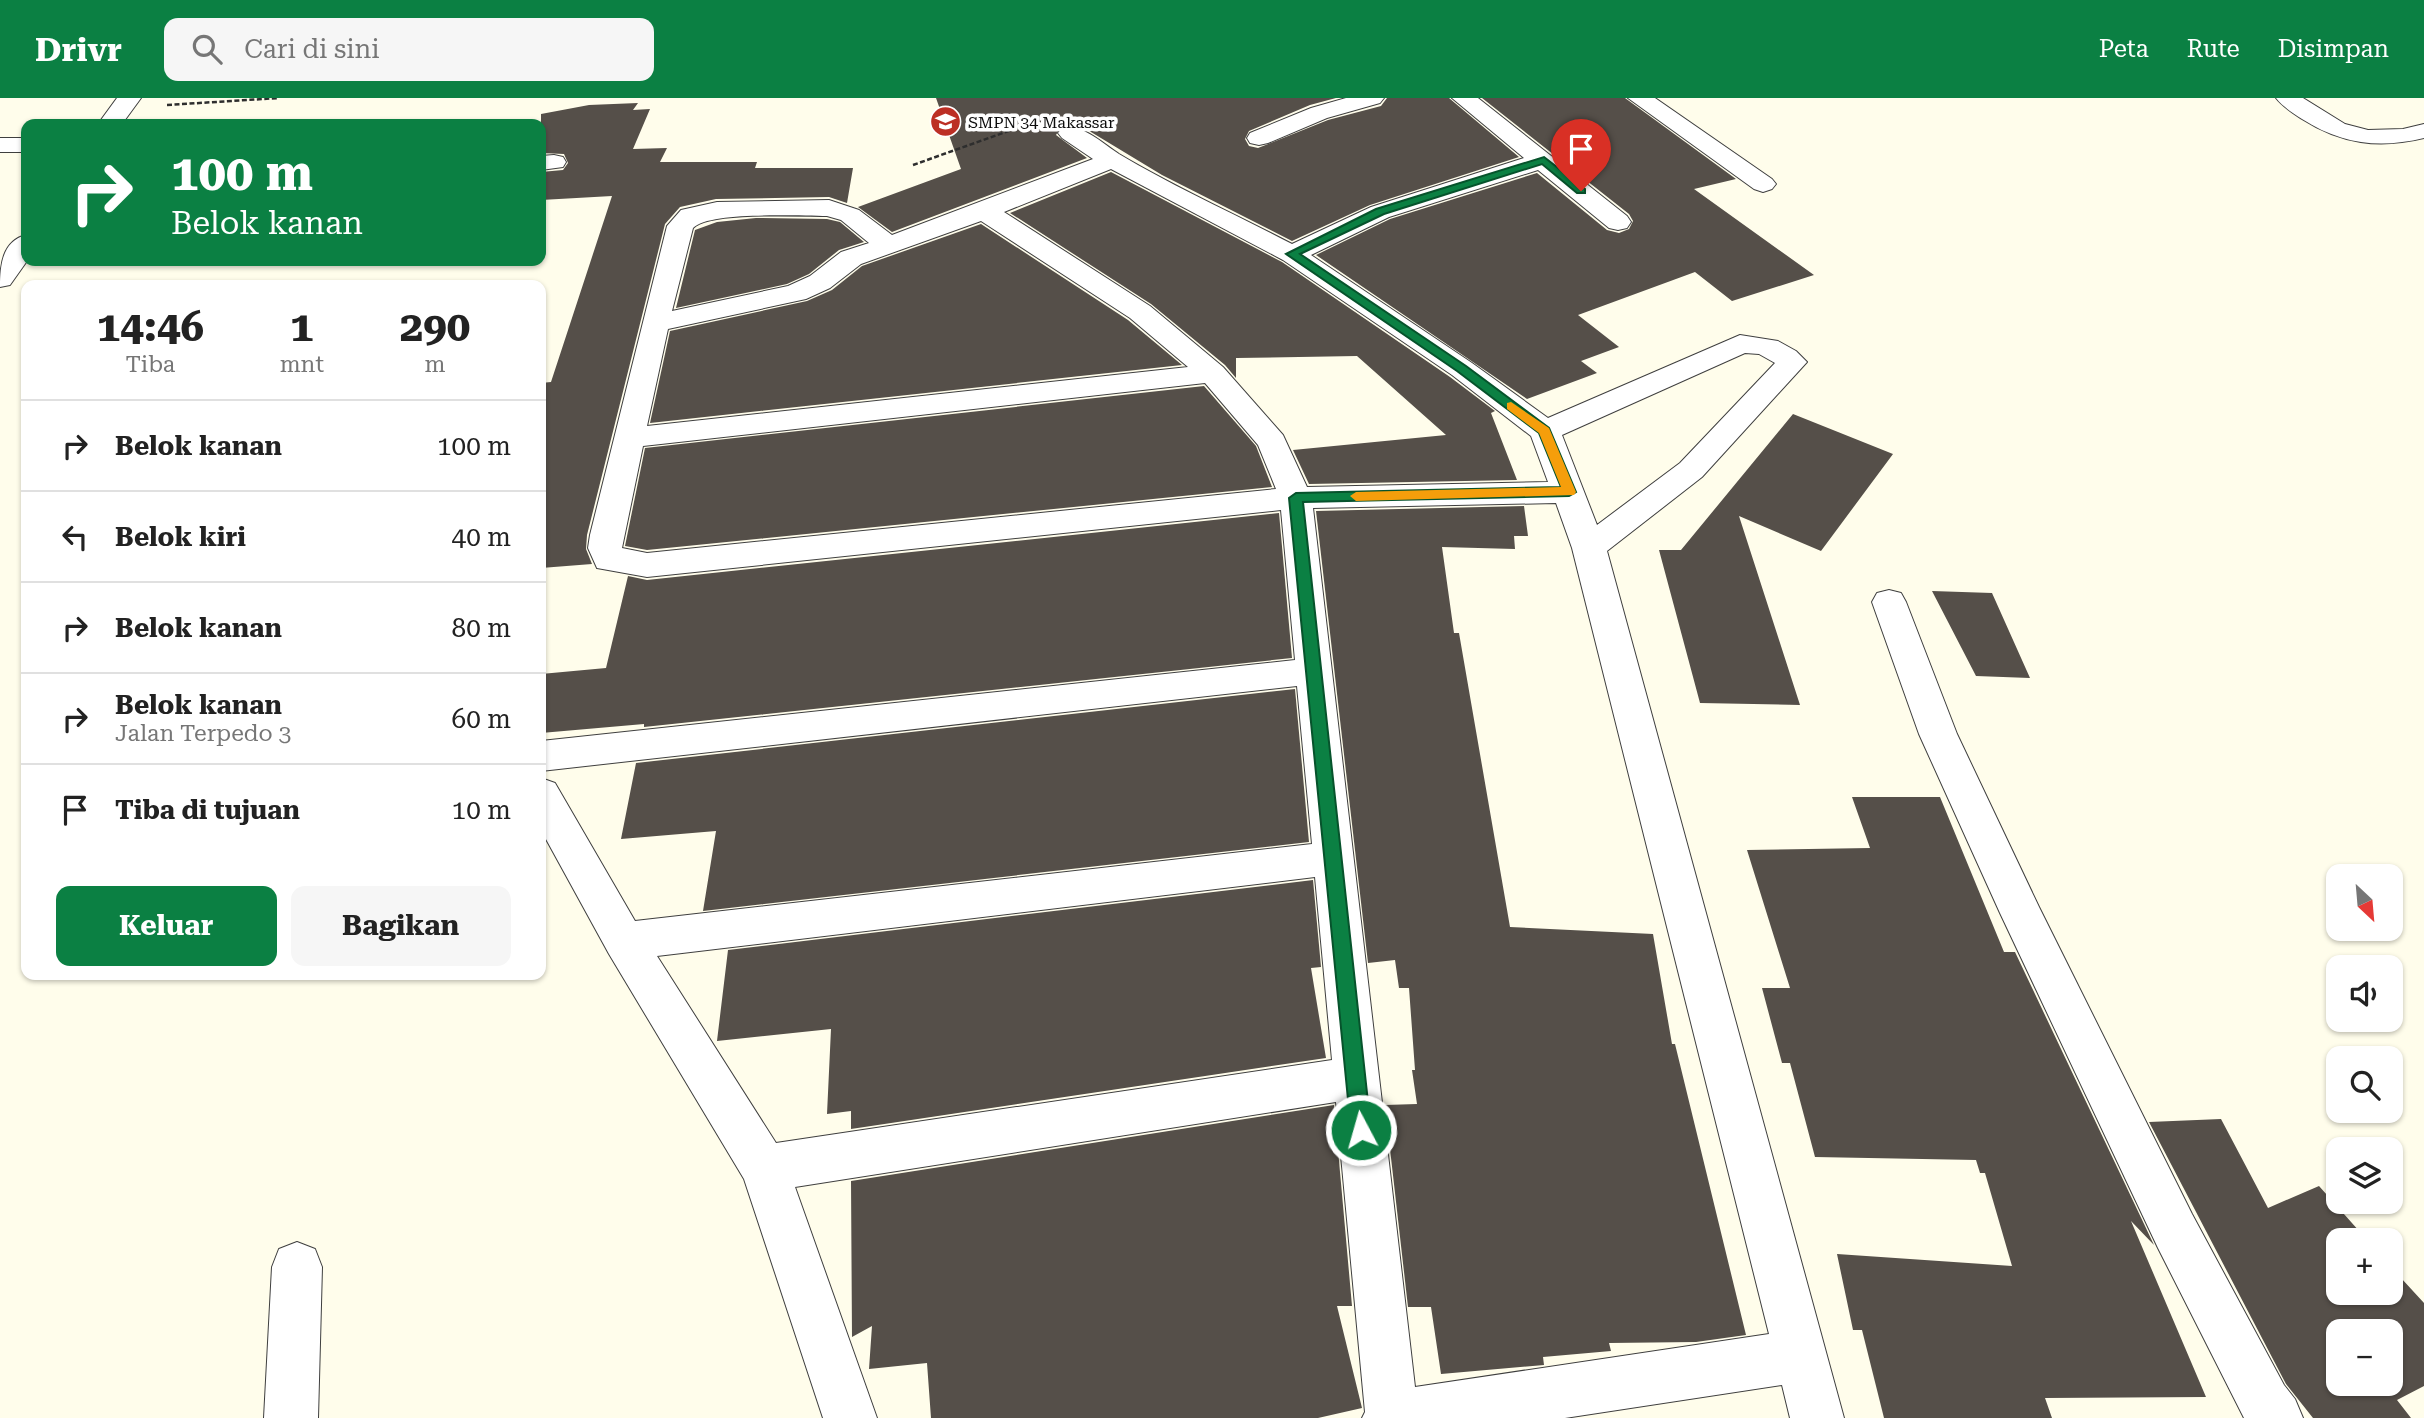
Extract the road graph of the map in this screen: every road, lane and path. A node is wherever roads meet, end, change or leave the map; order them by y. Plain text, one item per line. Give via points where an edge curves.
1 (279, 98) edge
2 (1293, 98) edge
3 (1372, 98) edge
4 (1464, 98) edge
5 (1640, 98) edge
6 (2288, 98) edge
7 (121, 110) edge
8 (1318, 113) junction
9 (1034, 122) dead end
10 (2424, 131) edge
11 (1070, 133) dead end
12 (1259, 138) dead end
13 (0, 145) edge
14 (21, 145) edge
15 (1112, 160) junction
16 (1544, 160) junction
17 (913, 165) dead end
18 (1763, 184) dead end
19 (984, 211) junction
20 (1618, 222) dead end
21 (887, 244) junction
22 (21, 250) edge
23 (1292, 254) junction
24 (0, 279) edge
25 (655, 323) junction
26 (1213, 373) junction
27 (1545, 431) junction
28 (628, 438) junction
29 (1569, 492) junction
30 (1296, 498) junction
31 (1589, 548) junction
32 (1889, 602) dead end
33 (1313, 671) junction
34 (546, 755) edge
35 (546, 803) edge
36 (1334, 859) junction
37 (624, 941) junction
38 (1355, 1078) junction
39 (764, 1168) junction
40 (297, 1267) dead end
41 (1800, 1356) junction
42 (291, 1418) edge
43 (850, 1418) edge
44 (1390, 1418) edge
45 (1818, 1418) edge
46 (2276, 1418) edge

1 - 7 path
2 - 8 street
3 - 8 street
4 - 16 street
5 - 18 street
6 - 10 street via 2335,130 2353,136 2381,138
8 - 12 street
9 - 17 path
11 - 15 street
13 - 14 street
15 - 19 street
15 - 23 street
16 - 20 street
16 - 23 street via 1380,212
19 - 21 street
19 - 26 street via 1140,312
21 - 25 street via 851,258 820,282 796,293
21 - 25 street via 850,215 829,208 757,208 691,216 680,226
22 - 24 street
23 - 27 street
25 - 28 street
26 - 28 street
26 - 30 street via 1272,442
27 - 29 street
27 - 31 street via 1740,344 1757,343 1779,350 1792,362 1691,470
28 - 30 street via 605,548 609,560 647,565
29 - 30 street
29 - 31 street
30 - 33 street
31 - 41 street
32 - 46 street via 1937,734 2027,925 2175,1231
33 - 34 street
33 - 36 street
35 - 37 street
36 - 37 street
36 - 38 street
37 - 39 street
38 - 39 street
38 - 44 street
39 - 43 street
40 - 42 street
41 - 44 street
41 - 45 street

